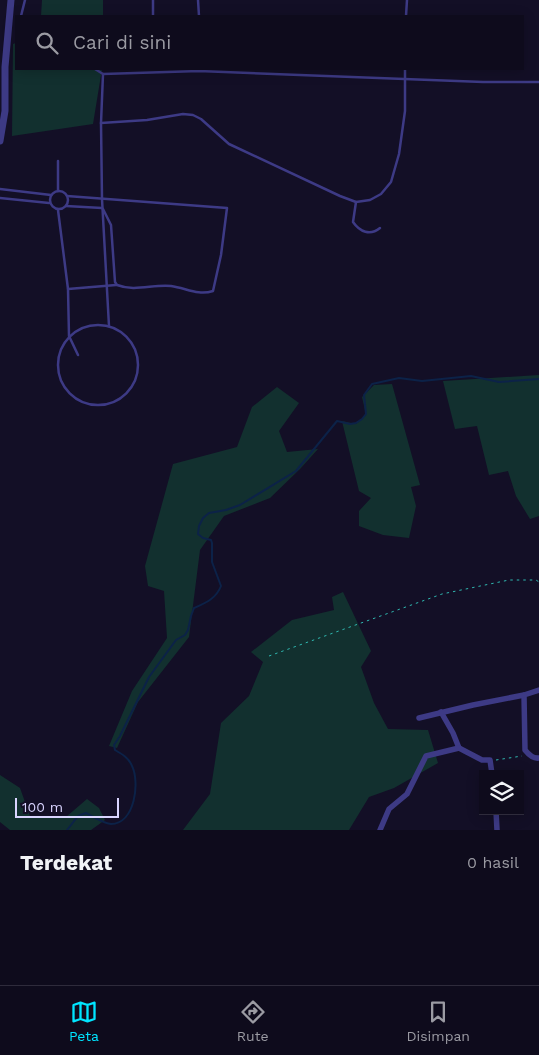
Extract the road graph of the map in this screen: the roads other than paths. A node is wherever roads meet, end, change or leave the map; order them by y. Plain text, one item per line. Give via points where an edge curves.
1 (10, 0) edge
2 (25, 0) edge
3 (153, 0) edge
4 (198, 0) edge
5 (407, 0) edge
6 (21, 15) edge
7 (153, 15) edge
8 (198, 15) edge
9 (406, 15) edge
10 (2, 67) edge
11 (97, 70) edge
12 (199, 70) edge
13 (405, 70) edge
14 (154, 73) joint
15 (103, 74) junction
16 (405, 79) junction
17 (539, 82) edge
18 (101, 123) junction
19 (0, 141) edge
20 (58, 161) dead end
21 (0, 189) edge
22 (58, 191) junction
23 (51, 195) junction
24 (67, 196) junction
25 (0, 198) edge
26 (102, 199) junction
27 (356, 202) junction
28 (50, 203) junction
29 (66, 206) junction
30 (102, 208) junction
31 (58, 210) junction
32 (380, 228) dead end
33 (105, 246) junction
34 (113, 246) junction
35 (117, 285) junction
36 (107, 286) junction
37 (68, 289) junction
38 (109, 326) junction
39 (69, 336) junction
40 (78, 354) dead end
41 (539, 690) edge
42 (524, 695) junction
43 (441, 712) junction
44 (419, 718) dead end
45 (459, 748) junction
46 (539, 758) edge
47 (491, 770) edge
48 (496, 815) edge
49 (380, 830) edge
50 (497, 830) edge

1 - 10 street
2 - 6 lane
3 - 7 lane
4 - 8 lane
5 - 9 lane
10 - 19 street via 5,111
11 - 15 lane
12 - 14 lane
12 - 16 lane
13 - 16 lane
14 - 15 lane
15 - 18 lane
16 - 17 lane
16 - 27 lane via 406,111 391,182 381,194
18 - 26 lane
18 - 27 lane via 193,115 229,144
20 - 22 lane
21 - 23 lane
22 - 23 lane
22 - 24 lane
23 - 28 lane
24 - 26 lane
24 - 29 lane
25 - 28 lane
26 - 30 lane
26 - 35 lane via 227,208 213,291
27 - 32 lane via 353,222 356,227 370,233
28 - 31 lane
29 - 30 lane
29 - 31 lane
30 - 33 lane
30 - 34 lane via 111,225
31 - 37 lane
33 - 34 lane
33 - 36 lane
34 - 35 lane
35 - 36 lane
36 - 37 lane
36 - 38 lane
37 - 39 lane
38 - 39 lane via 88,326
38 - 39 lane via 129,340 139,363 132,388 113,404 96,406 80,401 67,390 59,375 58,358
39 - 40 lane
41 - 42 street
42 - 43 street
42 - 46 street via 525,750 528,755
43 - 44 street
43 - 45 street
45 - 47 street via 482,760 490,760
45 - 49 street via 426,756 407,794 389,809
48 - 50 street

